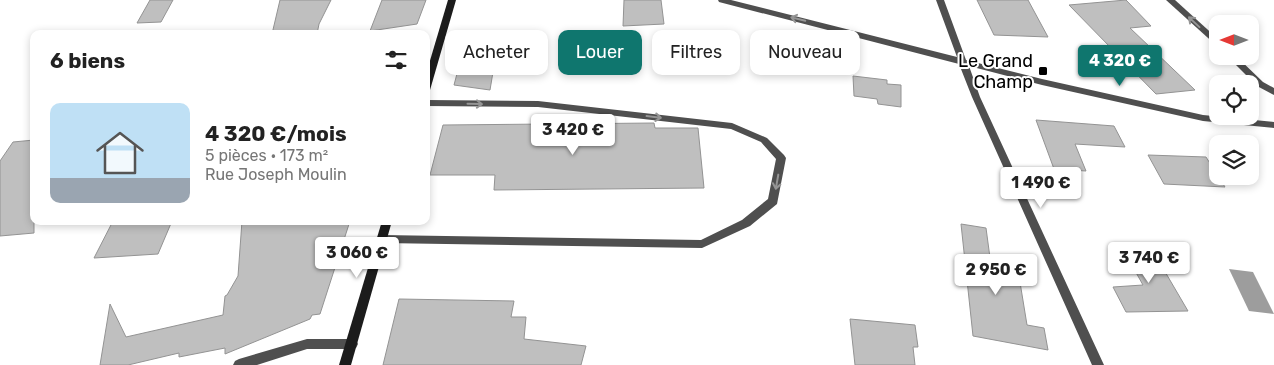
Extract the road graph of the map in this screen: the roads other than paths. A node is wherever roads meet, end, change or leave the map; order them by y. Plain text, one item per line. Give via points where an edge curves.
1 (452, 0) edge
2 (722, 0) edge
3 (940, 0) edge
4 (1170, 0) edge
5 (1209, 36) edge
6 (964, 62) junction
7 (1240, 65) edge
8 (430, 76) edge
9 (1274, 92) edge
10 (430, 103) edge
11 (1274, 125) edge
12 (386, 225) edge
13 (382, 239) junction
14 (352, 344) junction
15 (239, 365) edge
16 (345, 365) edge
17 (1098, 365) edge

1 - 8 main road
6 -> 2 street
3 - 6 street
5 -> 4 street
6 - 11 street via 1203,118
6 - 17 street via 976,97
7 - 9 street via 1260,84
10 -> 13 street via 538,104 732,126 764,140 781,158 773,201 746,223 702,244
12 - 13 main road
13 - 14 main road
14 - 15 street via 307,344
14 - 16 main road

